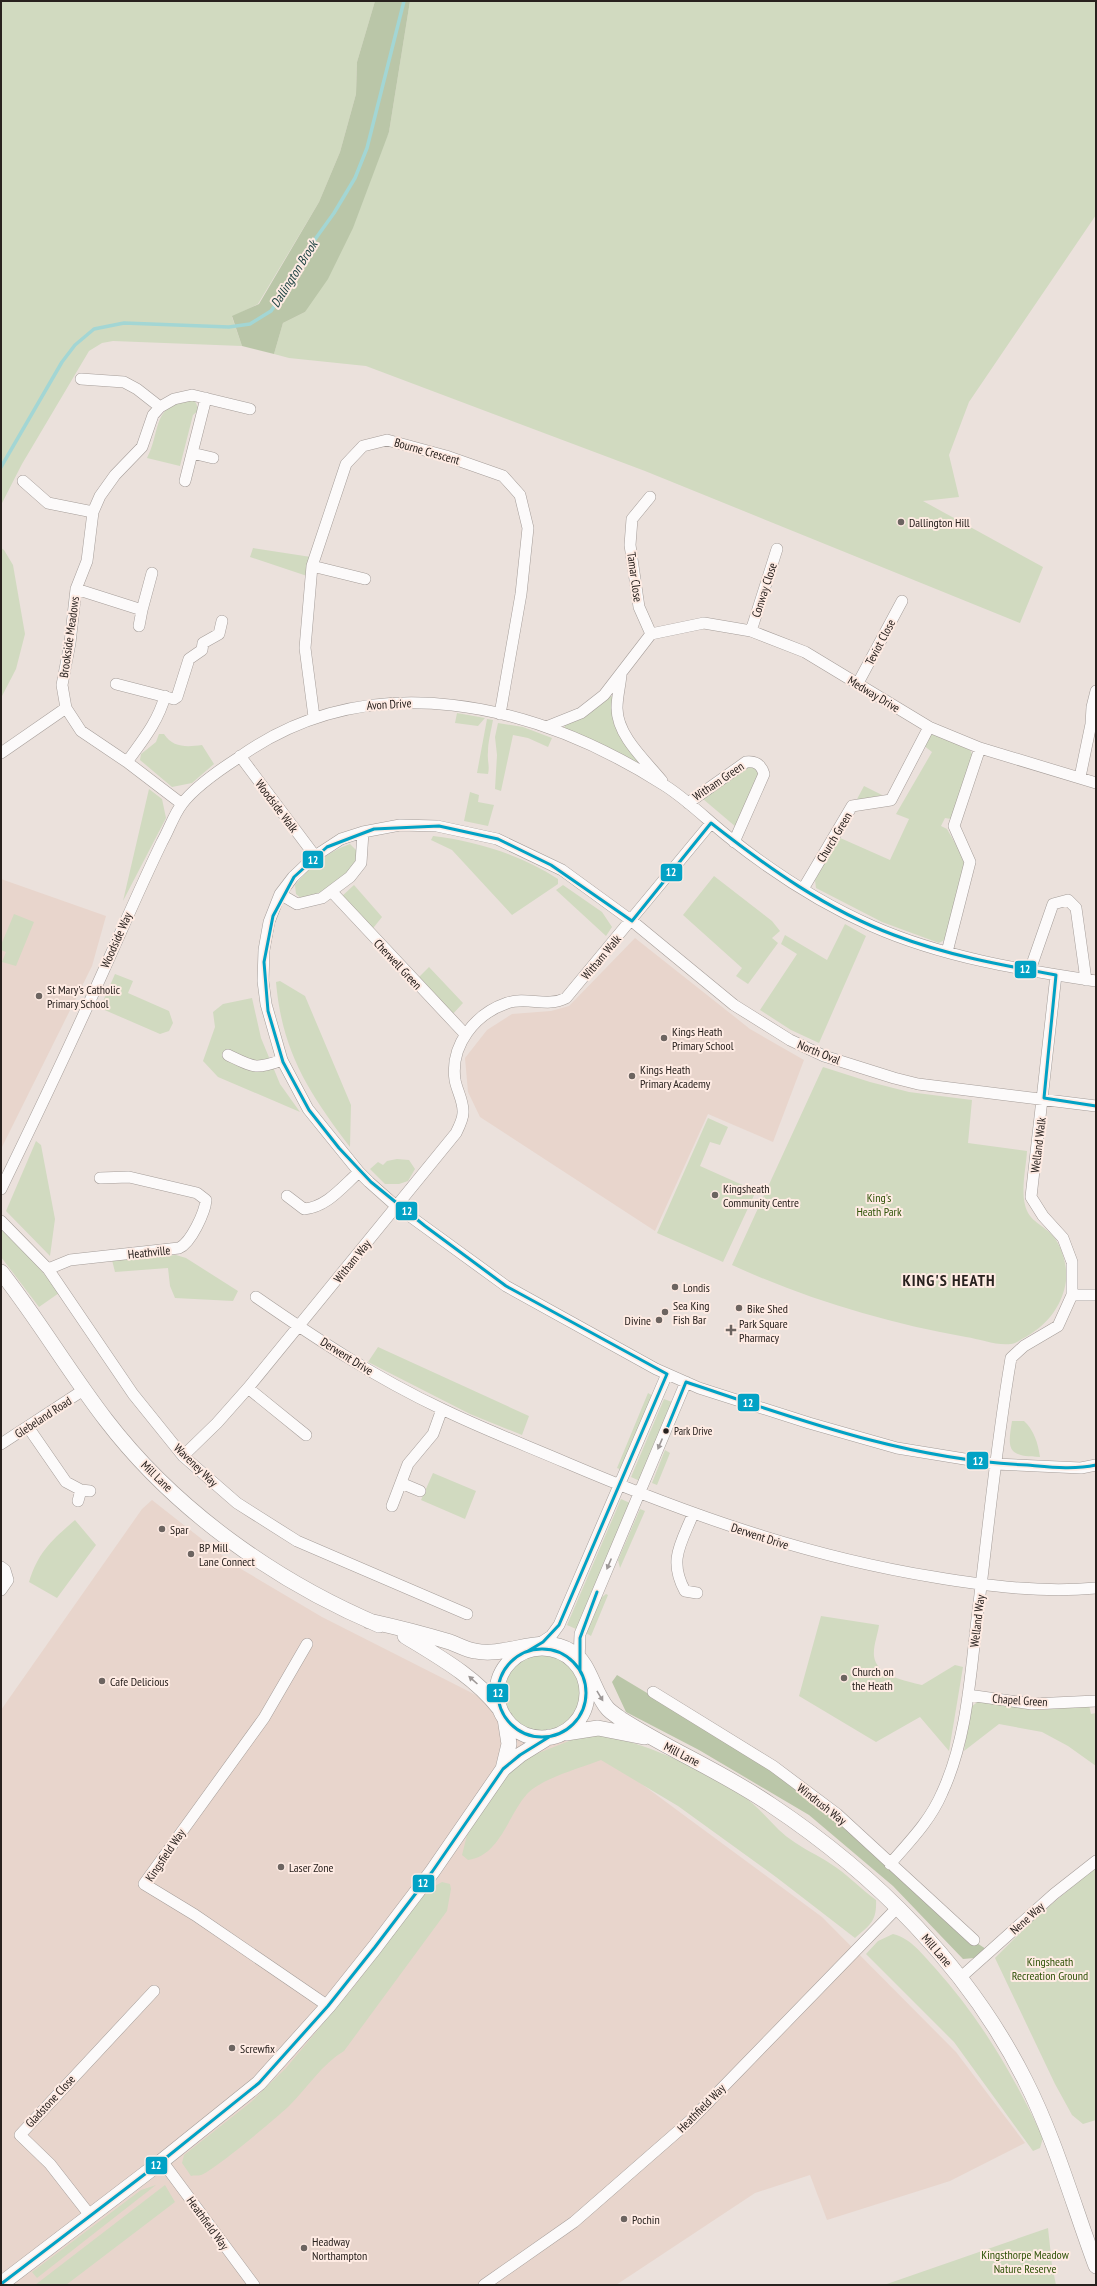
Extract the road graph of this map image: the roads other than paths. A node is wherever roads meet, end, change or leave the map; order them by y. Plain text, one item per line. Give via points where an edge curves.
1 (81, 379) dead end
2 (206, 398) junction
3 (160, 407) junction
4 (250, 409) dead end
5 (192, 453) junction
6 (213, 458) dead end
7 (23, 481) dead end
8 (185, 481) dead end
9 (650, 497) dead end
10 (93, 512) junction
11 (777, 549) dead end
12 (312, 566) junction
13 (152, 573) dead end
14 (365, 579) dead end
15 (76, 590) junction
16 (902, 601) dead end
17 (142, 610) junction
18 (222, 621) dead end
19 (139, 626) dead end
20 (751, 631) junction
21 (651, 634) junction
22 (621, 674) junction
23 (116, 684) dead end
24 (858, 684) junction
25 (1096, 691) edge
26 (169, 698) junction
27 (66, 708) junction
28 (500, 714) junction
29 (314, 717) junction
30 (546, 727) junction
31 (929, 727) junction
32 (980, 748) junction
33 (1, 753) edge
34 (240, 756) junction
35 (127, 762) junction
36 (1080, 777) junction
37 (1096, 783) edge
38 (665, 785) junction
39 (688, 803) junction
40 (182, 804) junction
41 (711, 823) junction
42 (363, 832) junction
43 (734, 842) junction
44 (315, 856) junction
45 (803, 889) junction
46 (332, 892) junction
47 (280, 894) junction
48 (632, 920) junction
49 (947, 952) junction
50 (1030, 970) junction
51 (1056, 974) junction
52 (1091, 980) edge
53 (465, 1034) junction
54 (228, 1055) dead end
55 (282, 1060) junction
56 (1044, 1098) junction
57 (1096, 1106) edge
58 (359, 1172) junction
59 (100, 1178) dead end
60 (1, 1189) edge
61 (287, 1196) dead end
62 (396, 1206) junction
63 (1, 1221) edge
64 (48, 1269) junction
65 (1, 1272) edge
66 (1096, 1295) edge
67 (1072, 1296) junction
68 (256, 1297) dead end
69 (299, 1327) junction
70 (667, 1374) junction
71 (686, 1382) junction
72 (248, 1388) junction
73 (85, 1389) junction
74 (442, 1409) junction
75 (28, 1427) junction
76 (306, 1435) dead end
77 (1, 1444) edge
78 (183, 1456) junction
79 (995, 1464) junction
80 (1096, 1465) edge
81 (401, 1483) junction
82 (620, 1485) junction
83 (420, 1491) dead end
84 (639, 1493) junction
85 (78, 1501) dead end
86 (392, 1506) dead end
87 (693, 1514) junction
88 (1, 1567) edge
89 (981, 1584) junction
90 (1096, 1588) edge
91 (1, 1590) edge
92 (696, 1593) dead end
93 (468, 1614) dead end
94 (369, 1620) junction
95 (406, 1636) junction
96 (542, 1643) junction
97 (307, 1644) dead end
98 (524, 1652) junction
99 (579, 1665) junction
100 (653, 1692) dead end
101 (968, 1695) junction
102 (1096, 1701) edge
103 (502, 1713) junction
104 (555, 1736) junction
105 (653, 1739) junction
106 (503, 1769) junction
107 (1096, 1861) edge
108 (890, 1864) junction
109 (897, 1908) junction
110 (974, 1940) dead end
111 (960, 1978) junction
112 (154, 1991) dead end
113 (328, 2006) junction
114 (162, 2161) junction
115 (90, 2214) junction
116 (1096, 2266) edge
117 (1, 2284) edge
118 (254, 2285) edge
119 (484, 2285) edge

1 - 3 street via 124,382
2 - 3 street, Brookside Meadows via 192,395 174,398
2 - 4 street, Brookside Meadows
2 - 5 street
3 - 10 street, Brookside Meadows via 153,414 142,447 115,475 100,496
5 - 6 street
5 - 8 street
7 - 10 street via 48,503
9 - 21 street, Tamar Close via 632,519 630,545 639,607
10 - 15 street, Brookside Meadows via 87,561
11 - 20 street, Conway Close
12 - 14 street
12 - 28 street, Bourne Crescent via 346,464 363,446 387,440 446,456 503,476 520,495 528,528 521,594
12 - 29 street, Bourne Crescent via 305,648
13 - 17 street
15 - 17 street, Brookside Meadows
15 - 27 street, Brookside Meadows via 62,685
16 - 24 street, Teviot Close
17 - 19 street
18 - 26 street via 219,634 203,644 202,650 189,659 177,697
20 - 21 street, Medway Drive via 704,623
20 - 24 street, Medway Drive via 805,652
21 - 22 street
22 - 30 street via 604,695 581,713
22 - 38 street, Avon Drive via 617,710 621,726
23 - 26 street
24 - 31 street, Medway Drive
25 - 36 street
26 - 35 street via 150,731
27 - 33 street
27 - 35 street, Brookside Meadows via 81,731
28 - 29 street, Avon Drive via 445,704 397,702 359,706
28 - 30 street, Avon Drive
29 - 34 street, Avon Drive via 287,728
30 - 38 street, Avon Drive via 594,746
31 - 32 street, Medway Drive
31 - 45 street, Church Green via 891,800 852,806
32 - 36 street, Medway Drive
32 - 49 street via 954,826 970,862
34 - 40 street, Woodside Way via 222,768
34 - 44 street, Woodside Walk
35 - 40 street, Brookside Meadows
36 - 37 street, Medway Drive
38 - 39 street, Avon Drive
39 - 41 street, Avon Drive
39 - 43 street, Witham Green via 746,762 753,761 762,766 764,774
40 - 60 street, Woodside Way via 142,883 38,1115
41 - 43 street, Avon Drive
41 - 48 street, Witham Walk
42 - 44 street, North Oval via 341,839
42 - 46 street via 361,863 350,877
42 - 48 street, North Oval via 400,825 436,826 497,839 562,870
43 - 45 street, Avon Drive
44 - 47 street, North Oval
45 - 49 street, Avon Drive via 873,926
46 - 47 street via 322,898 297,904
46 - 53 street, Cherwell Green
47 - 55 street, North Oval via 269,922 264,950 263,981 266,1004
48 - 53 street, Witham Walk via 566,998 553,1002 508,1002 489,1010
48 - 56 street, North Oval via 734,1004 790,1040 816,1053 918,1084
49 - 50 street, Avon Drive
50 - 51 street, Avon Drive
50 - 52 street via 1053,904 1068,900 1076,908
51 - 52 street, Avon Drive
51 - 56 street, Welland Walk
53 - 62 street, Witham Way via 454,1068 463,1113 456,1133
54 - 55 street via 252,1067 263,1067
55 - 58 street, North Oval via 308,1109
56 - 57 street, North Oval
56 - 67 street, Welland Walk via 1031,1197 1043,1216 1063,1238 1072,1262
58 - 61 street via 324,1204 315,1208 304,1209
58 - 62 street, North Oval
59 - 64 street, Heathville via 130,1177 197,1193 206,1200 205,1211 187,1242 179,1248 70,1260
62 - 69 street, Witham Way
62 - 70 street, North Oval via 506,1286
63 - 64 street, Waveney Way
64 - 78 street, Waveney Way via 133,1394
65 - 73 street, Mill Lane
66 - 67 street
67 - 79 street, Welland Way via 1058,1326 1024,1346 1011,1358
68 - 69 street, Derwent Drive
69 - 72 street, Witham Way
69 - 74 street, Derwent Drive via 370,1372
70 - 71 street, North Oval
70 - 82 street
71 - 79 street, North Oval via 809,1423 897,1448
71 -> 84 street
72 - 76 street
72 - 78 street, Witham Way
73 - 75 street, Glebeland Road
73 - 94 street, Mill Lane via 106,1420 135,1454 208,1521 282,1575
74 - 81 street via 432,1434 408,1464
74 - 82 street, Derwent Drive
75 - 77 street, Glebeland Road
75 - 85 street via 66,1482 85,1491
78 - 93 street, Waveney Way via 237,1503 297,1541
79 - 80 street, North Oval via 1081,1468
79 - 89 street, Welland Way
81 - 83 street
81 - 86 street
82 - 84 street, Derwent Drive
82 - 96 street via 559,1625
84 - 87 street, Derwent Drive
84 -> 99 street via 580,1634
87 - 89 street, Derwent Drive via 797,1548 889,1570
87 - 92 street via 676,1560 677,1577 685,1591
88 - 91 street via 5,1570 8,1580
89 - 90 street, Derwent Drive via 1031,1590
89 - 101 street, Welland Way
94 - 95 street, Mill Lane
94 - 96 street, Mill Lane via 474,1651 498,1652
95 - 98 street, Mill Lane via 486,1656 499,1657
103 -> 95 street, Mill Lane via 490,1695 466,1674
96 - 98 street
96 - 99 street, Mill Lane via 574,1653
97 - 113 street, Kingsfield Way via 264,1718 144,1884 195,1915
98 - 99 street via 543,1648 557,1651
98 - 103 street via 510,1661 498,1683 497,1696
99 - 104 street via 587,1696 584,1708 571,1728
99 -> 105 street, Mill Lane via 588,1672 598,1695 609,1710
100 - 108 street, Windrush Way via 773,1766 837,1814
101 - 102 street, Chapel Green via 1032,1704
101 - 108 street, Welland Way via 959,1747 942,1794 923,1826
103 - 104 street via 512,1726 529,1736
103 - 106 street via 509,1744
104 - 105 street, Mill Lane via 578,1729 598,1728
104 - 106 street via 520,1755
105 - 109 street, Mill Lane via 750,1790 798,1823
106 - 113 street via 432,1872
107 - 111 street, Nene Way via 1054,1894
108 - 110 street, Windrush Way
109 - 111 street, Mill Lane
109 - 119 street, Heathfield Way via 692,2119 574,2222
111 - 116 street, Mill Lane via 1011,2054 1034,2100
112 - 115 street, Gladstone Close via 20,2135 50,2164
113 - 114 street via 259,2083
114 - 115 street
114 - 118 street, Heathfield Way
115 - 117 street

